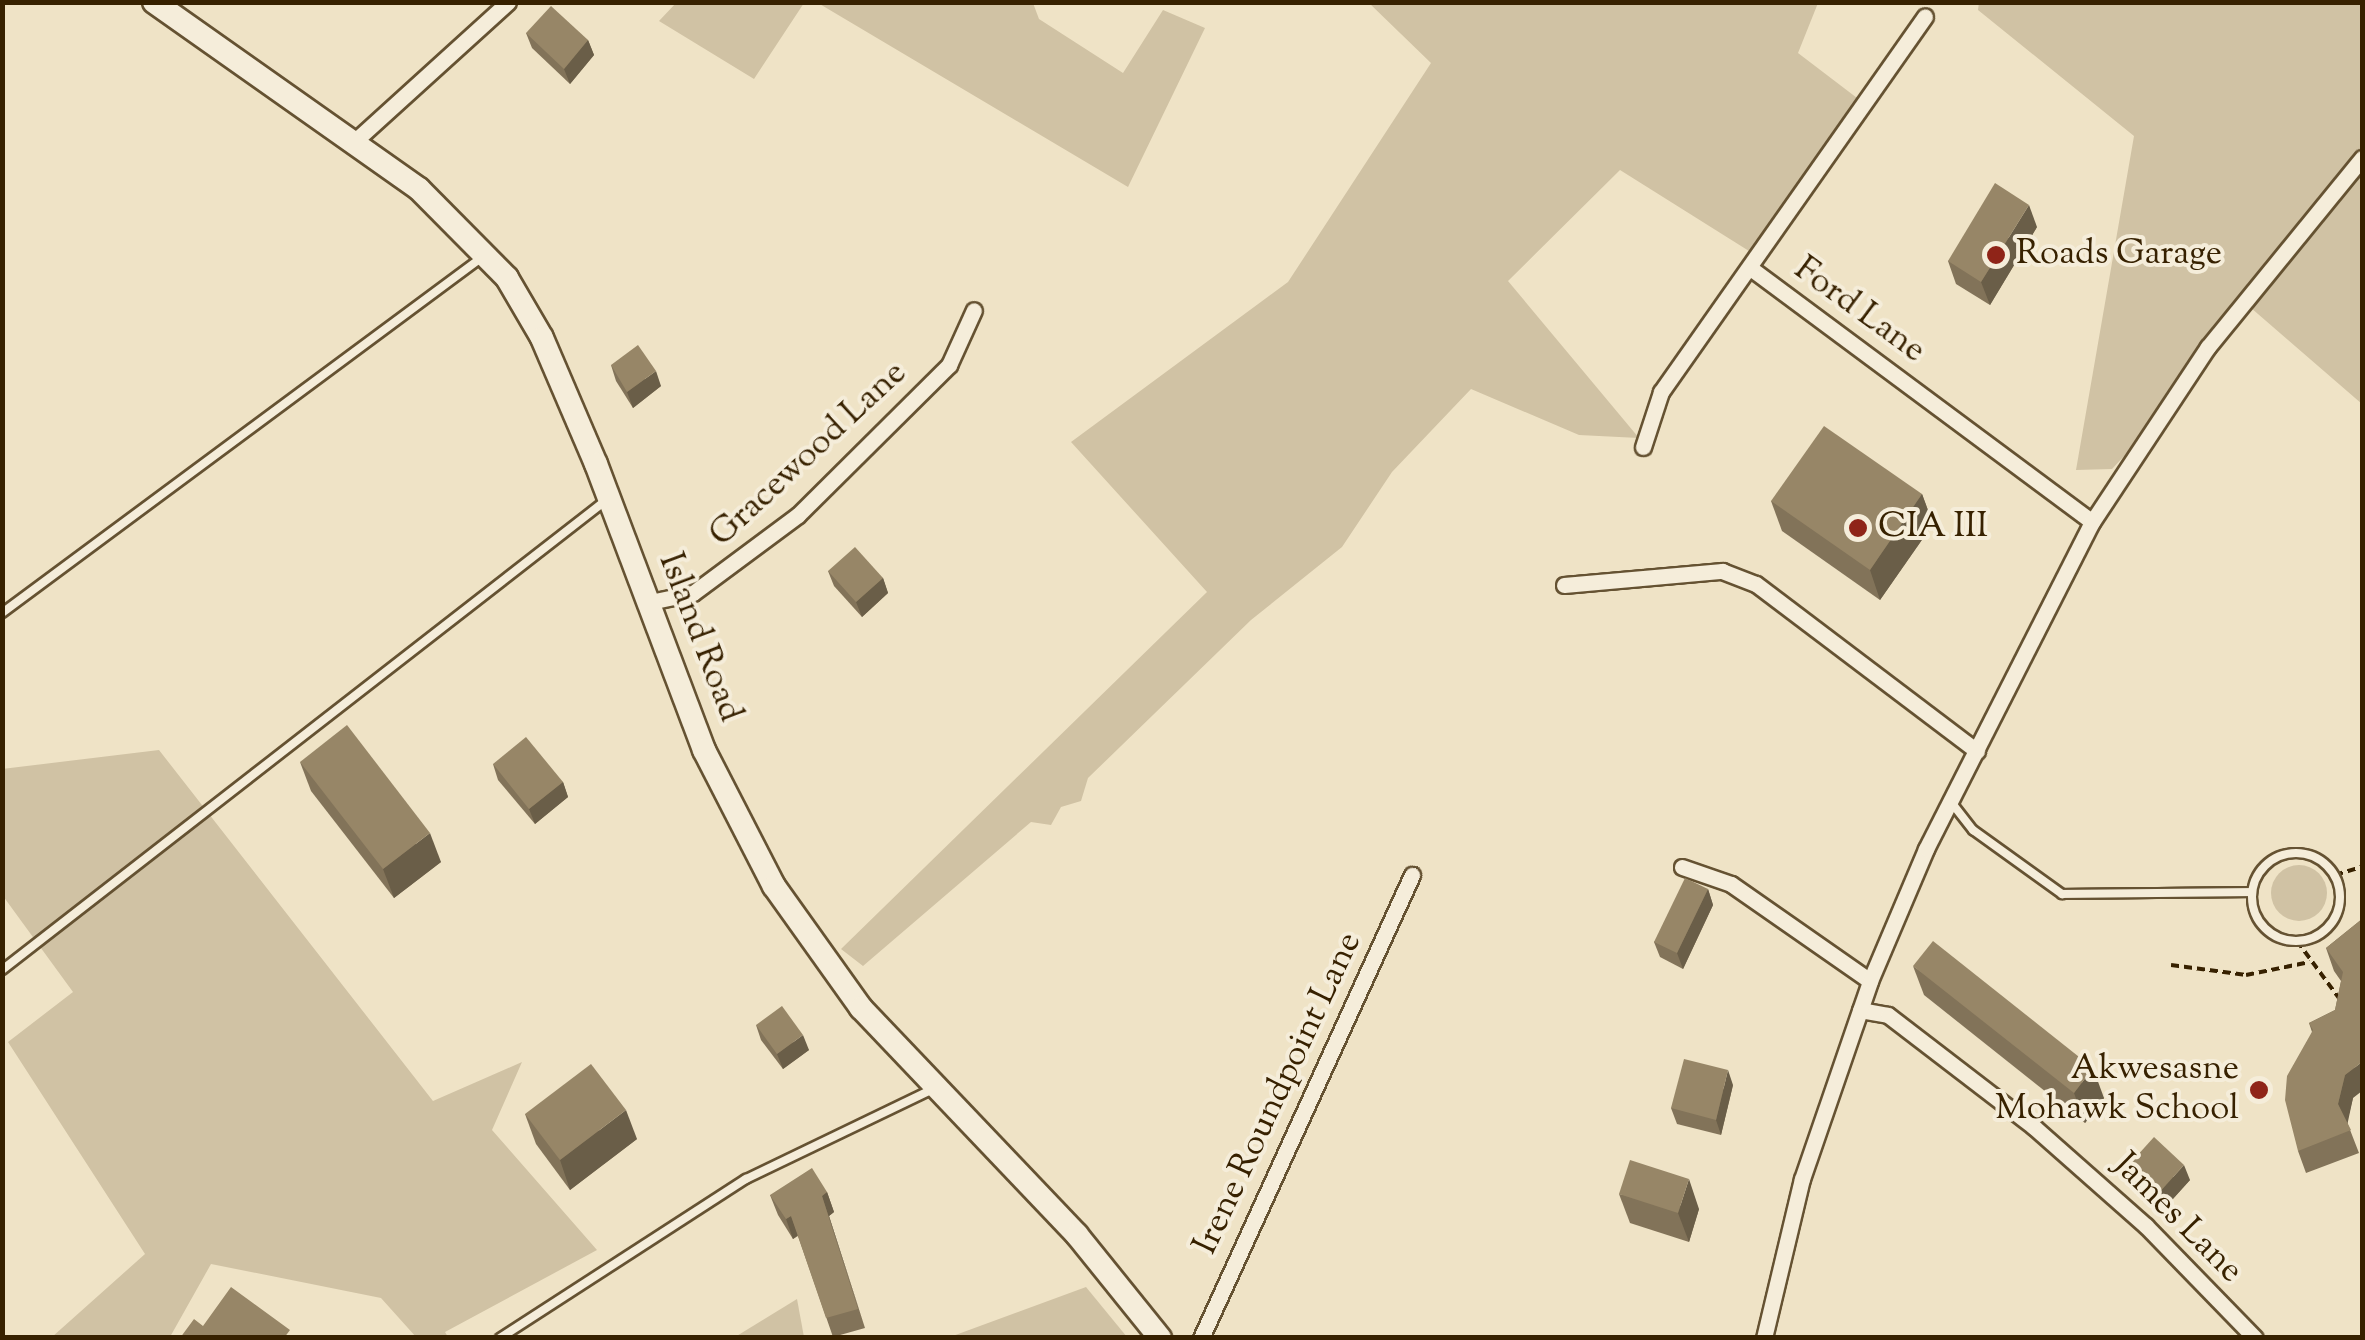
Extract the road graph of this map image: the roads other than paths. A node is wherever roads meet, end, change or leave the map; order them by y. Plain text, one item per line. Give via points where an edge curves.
1 (154, 2) edge
2 (508, 2) edge
3 (1929, 9) edge
4 (356, 140) junction
5 (2362, 158) edge
6 (486, 254) junction
7 (1753, 270) junction
8 (974, 310) dead end
9 (1643, 447) dead end
10 (609, 498) junction
11 (2092, 522) junction
12 (1564, 585) dead end
13 (650, 602) junction
14 (2, 612) edge
15 (1977, 751) junction
16 (1951, 802) junction
17 (1682, 867) dead end
18 (1412, 875) dead end
19 (2252, 892) junction
20 (2, 970) edge
21 (1870, 982) junction
22 (1860, 1010) junction
23 (936, 1088) junction
24 (2245, 1334) edge
25 (500, 1338) edge
26 (1160, 1338) edge
27 (1201, 1338) edge
28 (1764, 1338) edge

1 - 4 street, Island Road
2 - 4 street
3 - 7 street, Ford Lane
4 - 6 street, Island Road
5 - 11 street via 2208,347
6 - 10 street, Island Road via 542,338
6 - 14 lane
7 - 9 street via 1661,392
7 - 11 street, Ford Lane
8 - 13 street, Gracewood Lane via 949,366 798,515 694,593
10 - 13 street, Island Road
10 - 20 lane
11 - 15 street
12 - 15 street via 1722,571 1756,584
13 - 23 street, Island Road via 704,750 774,886 862,1008
15 - 16 street
16 - 19 lane via 1973,830 2062,894
16 - 21 street
17 - 21 street via 1731,884
18 - 27 street, Irene Roundpoint Lane
19 - 19 lane via 2263,867 2288,853 2315,856 2335,875 2335,918 2326,930 2297,942 2269,932 2258,920
21 - 22 street
22 - 24 street, James Lane via 1888,1015 2034,1127 2146,1226
22 - 28 street via 1802,1179
23 - 25 lane via 746,1179
23 - 26 street, Island Road via 1078,1235

